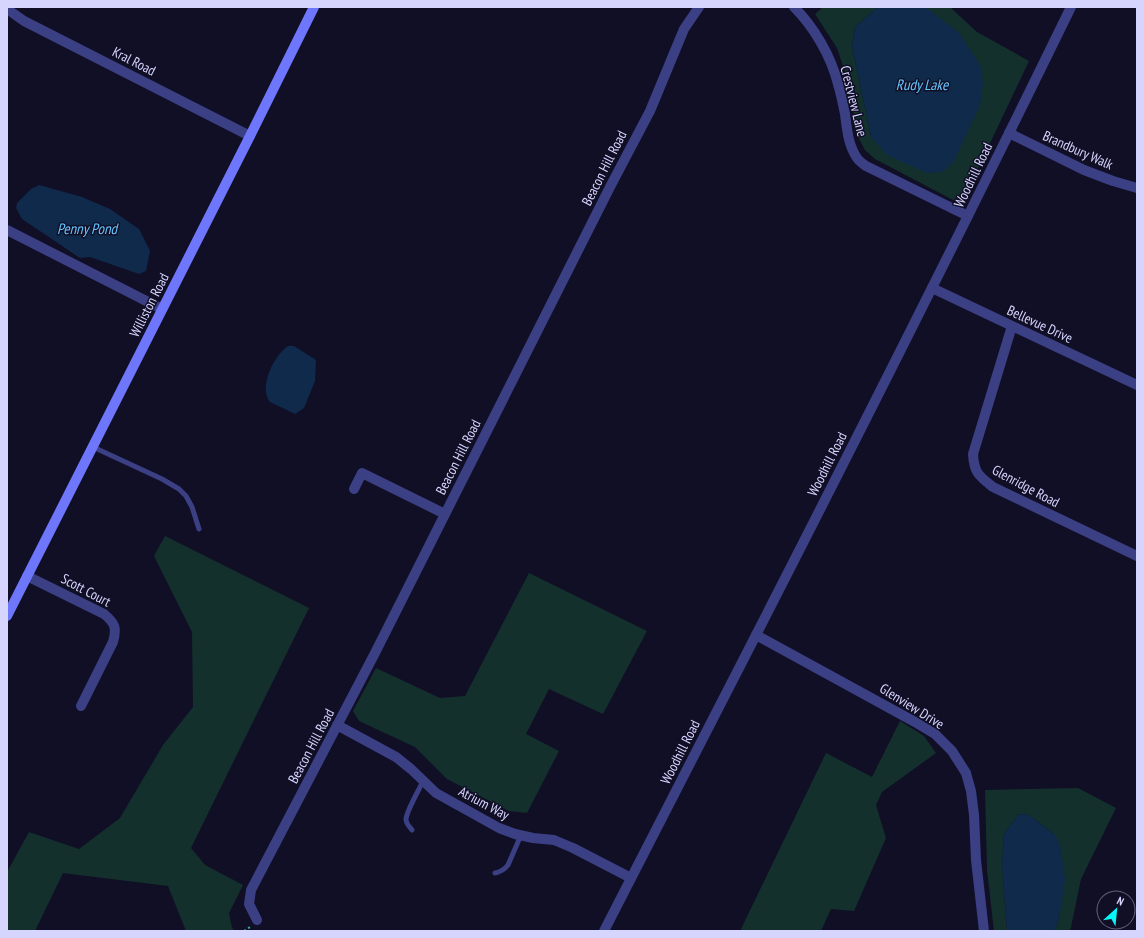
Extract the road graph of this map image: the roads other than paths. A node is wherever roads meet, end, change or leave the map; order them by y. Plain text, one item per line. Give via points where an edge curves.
1 (314, 7) edge
2 (699, 7) edge
3 (794, 7) edge
4 (1071, 7) edge
5 (7, 9) edge
6 (1009, 133) junction
7 (250, 136) junction
8 (1137, 188) edge
9 (968, 216) junction
10 (7, 230) edge
11 (932, 288) junction
12 (162, 309) junction
13 (1012, 326) junction
14 (1137, 385) edge
15 (93, 447) junction
16 (354, 489) dead end
17 (445, 514) junction
18 (199, 528) dead end
19 (1137, 556) edge
20 (27, 576) junction
21 (7, 616) edge
22 (756, 635) junction
23 (81, 706) dead end
24 (337, 726) junction
25 (423, 781) junction
26 (412, 830) dead end
27 (521, 835) junction
28 (495, 872) dead end
29 (631, 878) junction
30 (257, 920) dead end
31 (604, 931) edge
32 (984, 931) edge

1 - 7 main road, Williston Road
2 - 17 street, Beacon Hill Road via 684,29 650,111
3 - 9 street, Crestview Lane via 813,30 828,56 838,82 849,143 858,160
4 - 6 street, Woodhill Road
5 - 7 street, Kral Road via 24,21
6 - 8 street, Brandbury Walk via 1084,170
6 - 9 street, Woodhill Road
7 - 12 main road, Williston Road
9 - 11 street, Woodhill Road
10 - 12 street
11 - 13 street, Bellevue Drive
11 - 22 street, Woodhill Road
12 - 15 main road, Williston Road
13 - 14 street, Bellevue Drive
13 - 19 street, Glenridge Road via 973,454 973,466 981,478 993,487
15 - 18 lane via 179,489 192,507
15 - 20 main road, Williston Road
16 - 17 street via 362,473
17 - 24 street, Beacon Hill Road
20 - 21 main road, Williston Road
20 - 23 street, Scott Court via 104,614 115,626 113,642
22 - 29 street, Woodhill Road
22 - 32 street, Glenview Drive via 915,722 935,734 952,750 966,773 971,791
24 - 25 street, Atrium Way via 396,757
24 - 30 street, Beacon Hill Road via 251,890 249,904
25 - 26 lane via 406,818
25 - 27 street, Atrium Way via 436,793 499,828
27 - 28 lane via 508,865 500,872
27 - 29 street, Atrium Way via 554,840
29 - 31 street, Woodhill Road

